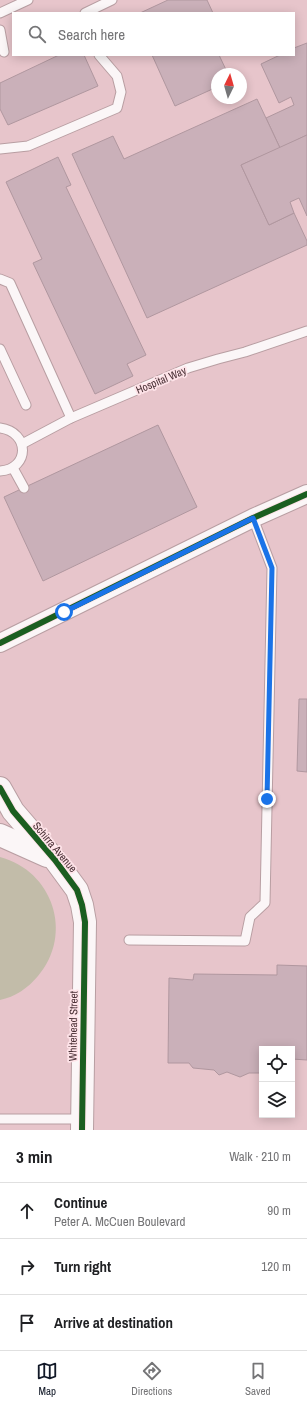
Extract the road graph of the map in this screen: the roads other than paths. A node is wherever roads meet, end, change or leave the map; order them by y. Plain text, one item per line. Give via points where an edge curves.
1 (28, 0) edge
2 (112, 0) edge
3 (87, 12) edge
4 (0, 13) edge
5 (0, 30) edge
6 (12, 48) edge
7 (2, 53) edge
8 (100, 56) edge
9 (0, 149) edge
10 (0, 279) edge
11 (307, 331) edge
12 (0, 349) edge
13 (26, 405) dead end
14 (71, 418) junction
15 (0, 428) edge
16 (22, 444) junction
17 (13, 468) junction
18 (0, 471) edge
19 (24, 488) dead end
20 (307, 494) edge
21 (253, 518) junction
22 (0, 643) edge
23 (0, 788) edge
24 (0, 835) edge
25 (55, 860) junction
26 (85, 922) joint
27 (129, 940) dead end
28 (0, 1119) edge
29 (82, 1125) edge

1 - 4 lane
2 - 3 lane
5 - 7 lane
6 - 7 lane
8 - 9 lane via 117,76 121,92 117,108 28,146
10 - 14 lane via 10,283
11 - 14 lane, Hospital Way via 188,368
12 - 13 lane
14 - 16 lane, Hospital Way
15 - 16 lane via 14,432
16 - 17 lane via 22,458
17 - 18 lane
17 - 19 lane
20 - 21 street
21 - 22 street
21 - 27 lane via 272,568 265,903 250,916 245,941
23 - 25 street, Schirra Avenue via 13,811
24 - 25 street
25 - 26 street, Schirra Avenue via 77,890
26 - 29 street, Whitehead Street
28 - 29 lane

